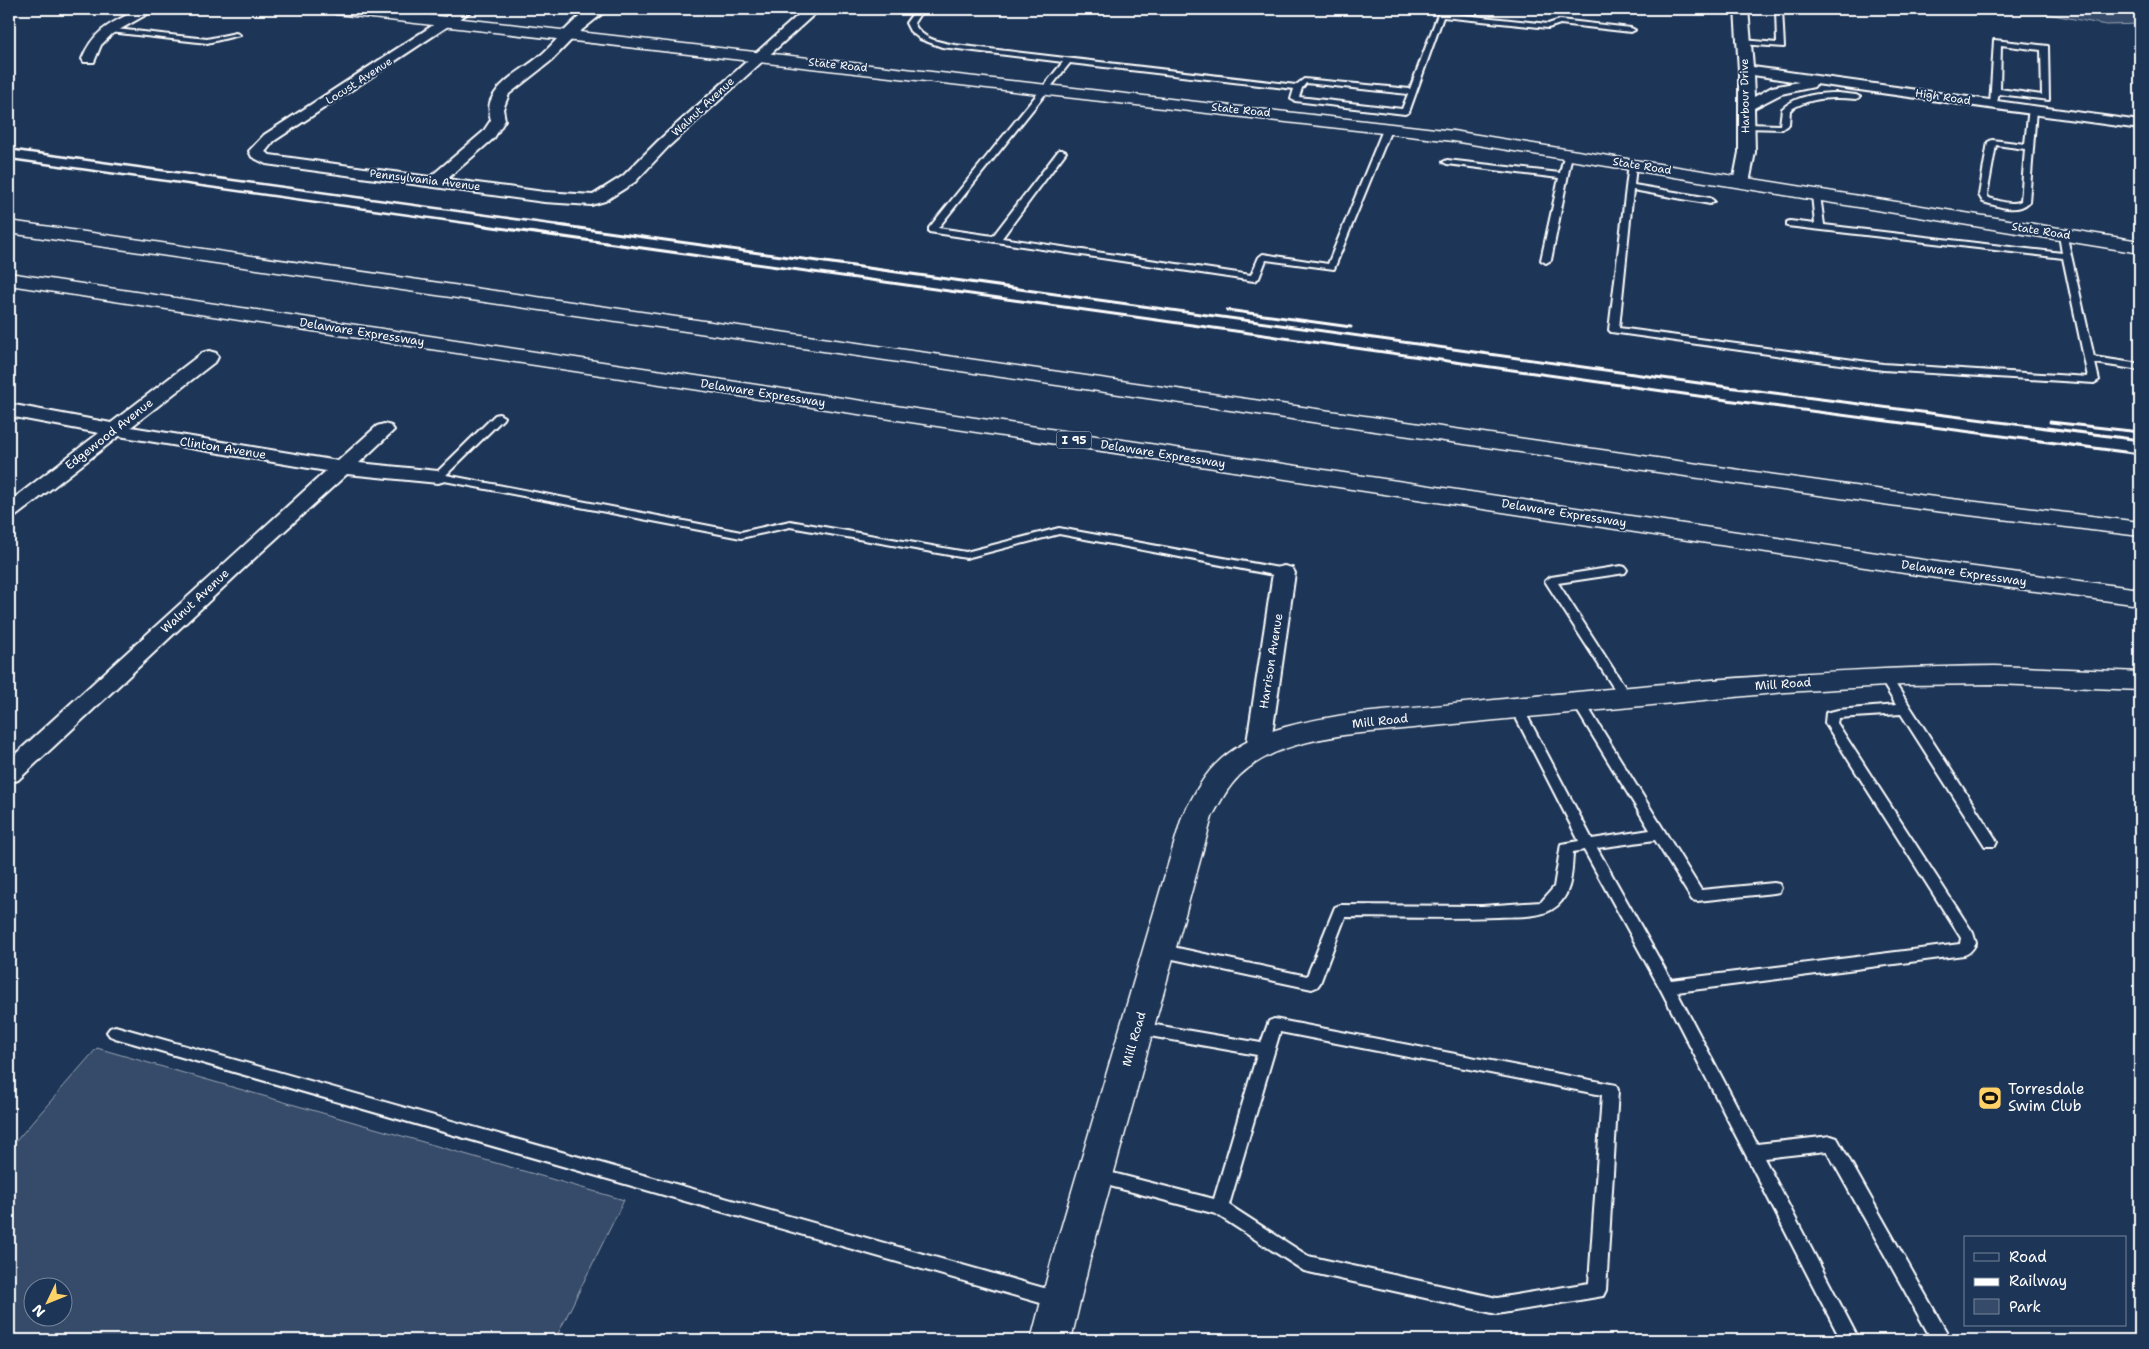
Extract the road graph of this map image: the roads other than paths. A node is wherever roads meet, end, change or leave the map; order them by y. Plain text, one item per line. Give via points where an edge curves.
1 (149, 9) edge
2 (336, 9) edge
3 (467, 9) edge
4 (602, 9) edge
5 (813, 9) edge
6 (920, 9) edge
7 (1741, 9) edge
8 (1779, 9) edge
9 (1442, 12) edge
10 (450, 20) junction
11 (110, 30) junction
12 (1632, 30) dead end
13 (568, 34) junction
14 (236, 35) dead end
15 (1743, 42) junction
16 (758, 56) junction
17 (89, 59) dead end
18 (1068, 60) junction
19 (1746, 70) junction
20 (1805, 78) junction
21 (1845, 83) junction
22 (1044, 88) junction
23 (1298, 88) junction
24 (1412, 92) junction
25 (1856, 97) dead end
26 (1994, 98) junction
27 (1745, 107) junction
28 (2032, 109) junction
29 (2140, 125) edge
30 (1746, 126) junction
31 (1388, 127) junction
32 (2029, 147) junction
33 (1062, 152) dead end
34 (1568, 154) junction
35 (259, 156) joint
36 (1447, 162) dead end
37 (1632, 165) junction
38 (1564, 176) junction
39 (435, 181) junction
40 (1741, 183) junction
41 (1630, 187) junction
42 (1816, 195) junction
43 (591, 200) joint
44 (1710, 201) dead end
45 (1790, 224) dead end
46 (9, 227) edge
47 (1820, 228) junction
48 (2063, 235) junction
49 (996, 240) junction
50 (2140, 247) edge
51 (2067, 256) junction
52 (1546, 260) dead end
53 (9, 279) edge
54 (209, 358) dead end
55 (2089, 359) junction
56 (2140, 367) edge
57 (9, 410) edge
58 (499, 417) dead end
59 (114, 429) junction
60 (384, 430) dead end
61 (344, 468) junction
62 (438, 477) junction
63 (9, 512) edge
64 (2140, 529) edge
65 (1621, 570) dead end
66 (1284, 573) joint
67 (2140, 596) edge
68 (1885, 677) junction
69 (2140, 681) edge
70 (1626, 698) junction
71 (1578, 702) junction
72 (1517, 708) junction
73 (1905, 709) junction
74 (1258, 749) junction
75 (9, 774) edge
76 (1659, 834) junction
77 (1990, 842) dead end
78 (1588, 844) junction
79 (1774, 888) dead end
80 (1159, 950) junction
81 (1667, 987) junction
82 (1137, 1028) junction
83 (115, 1032) dead end
84 (1266, 1050) junction
85 (1753, 1152) junction
86 (1095, 1175) junction
87 (1220, 1208) junction
88 (1060, 1301) junction
89 (1051, 1340) edge
90 (1850, 1340) edge
91 (1942, 1340) edge

1 - 11 street
2 - 10 main road, State Road
3 - 10 street, Locust Avenue
4 - 13 street
5 - 16 street, Walnut Avenue
6 - 18 lane via 910,23 913,31 936,43
7 - 15 street, Harbour Drive
8 - 15 lane via 1781,45
9 - 12 lane via 1548,26 1560,22
9 - 24 lane
10 - 13 main road, State Road
10 - 35 street, Locust Avenue via 269,138 256,151
11 - 14 lane via 207,41
11 - 17 street via 95,44
13 - 16 main road, State Road
13 - 39 street via 546,58 511,84 500,98 496,107 498,120 489,135
15 - 19 street, Harbour Drive
15 - 20 street via 1765,58
16 - 22 main road, State Road
16 - 43 street, Walnut Avenue via 629,179
18 - 22 lane
18 - 23 lane
19 - 20 street, High Road
19 - 27 street, Harbour Drive
20 - 21 street, High Road
21 - 26 street, High Road
21 - 27 street via 1792,87 1765,95
22 - 31 main road, State Road
22 - 49 lane via 932,230
23 - 24 lane via 1304,81
23 - 24 lane via 1295,100 1405,112
25 - 30 lane via 1804,99 1786,109 1782,128
26 - 26 lane via 2046,98 2045,48 1997,42
26 - 28 street, High Road
27 - 30 street, Harbour Drive
28 - 29 street, High Road
28 - 32 lane
30 - 40 street, Harbour Drive via 1747,152
31 - 34 main road, State Road
31 - 49 lane via 1331,267 1263,257 1254,278
32 - 32 lane via 2025,202 2011,206 1986,200 1983,195 1992,142
33 - 49 lane
34 - 37 main road, State Road
34 - 38 lane
35 - 39 street, Pennsylvania Avenue
36 - 38 lane
37 - 40 main road, State Road
37 - 41 lane
38 - 52 lane
39 - 43 street, Pennsylvania Avenue via 544,197
40 - 42 main road, State Road
41 - 44 lane
41 - 55 lane via 1614,330 1883,367 2094,380
42 - 47 lane
42 - 48 main road, State Road
45 - 47 lane
46 - 64 main road via 1776,482
47 - 51 lane
48 - 50 main road, State Road
48 - 51 lane
51 - 55 lane
53 - 67 main road, Delaware Expressway / I 95 via 1937,570
54 - 59 street, Edgewood Avenue
55 - 56 lane
57 - 59 street, Clinton Avenue
58 - 62 lane
59 - 61 street, Clinton Avenue
59 - 63 street, Edgewood Avenue
60 - 61 street, Walnut Avenue
61 - 62 street, Clinton Avenue
61 - 75 street, Walnut Avenue via 249,551
62 - 66 lane via 741,535 790,524 966,555 1059,531
65 - 70 lane via 1551,581
66 - 74 street, Harrison Avenue
68 - 69 main road, Mill Road via 1995,675
68 - 70 main road, Mill Road
68 - 73 lane
70 - 71 main road, Mill Road
71 - 72 main road, Mill Road
71 - 76 lane
72 - 74 main road, Mill Road via 1324,728
72 - 78 lane
73 - 77 lane
73 - 81 lane via 1830,716 1831,723 1968,936 1969,943 1964,949
74 - 80 main road, Mill Road via 1225,772 1197,818
76 - 78 lane
76 - 79 lane via 1697,896
78 - 80 lane via 1566,848 1563,888 1544,907 1514,911 1340,911 1312,983
78 - 81 lane
80 - 82 main road, Mill Road
81 - 85 lane
82 - 84 lane
82 - 86 main road, Mill Road
83 - 88 lane
84 - 87 lane
84 - 87 lane via 1274,1025 1610,1090 1597,1290 1497,1306 1304,1263
85 - 90 lane
85 - 91 lane via 1830,1143
86 - 87 lane
86 - 88 main road, Mill Road
88 - 89 main road, Mill Road

